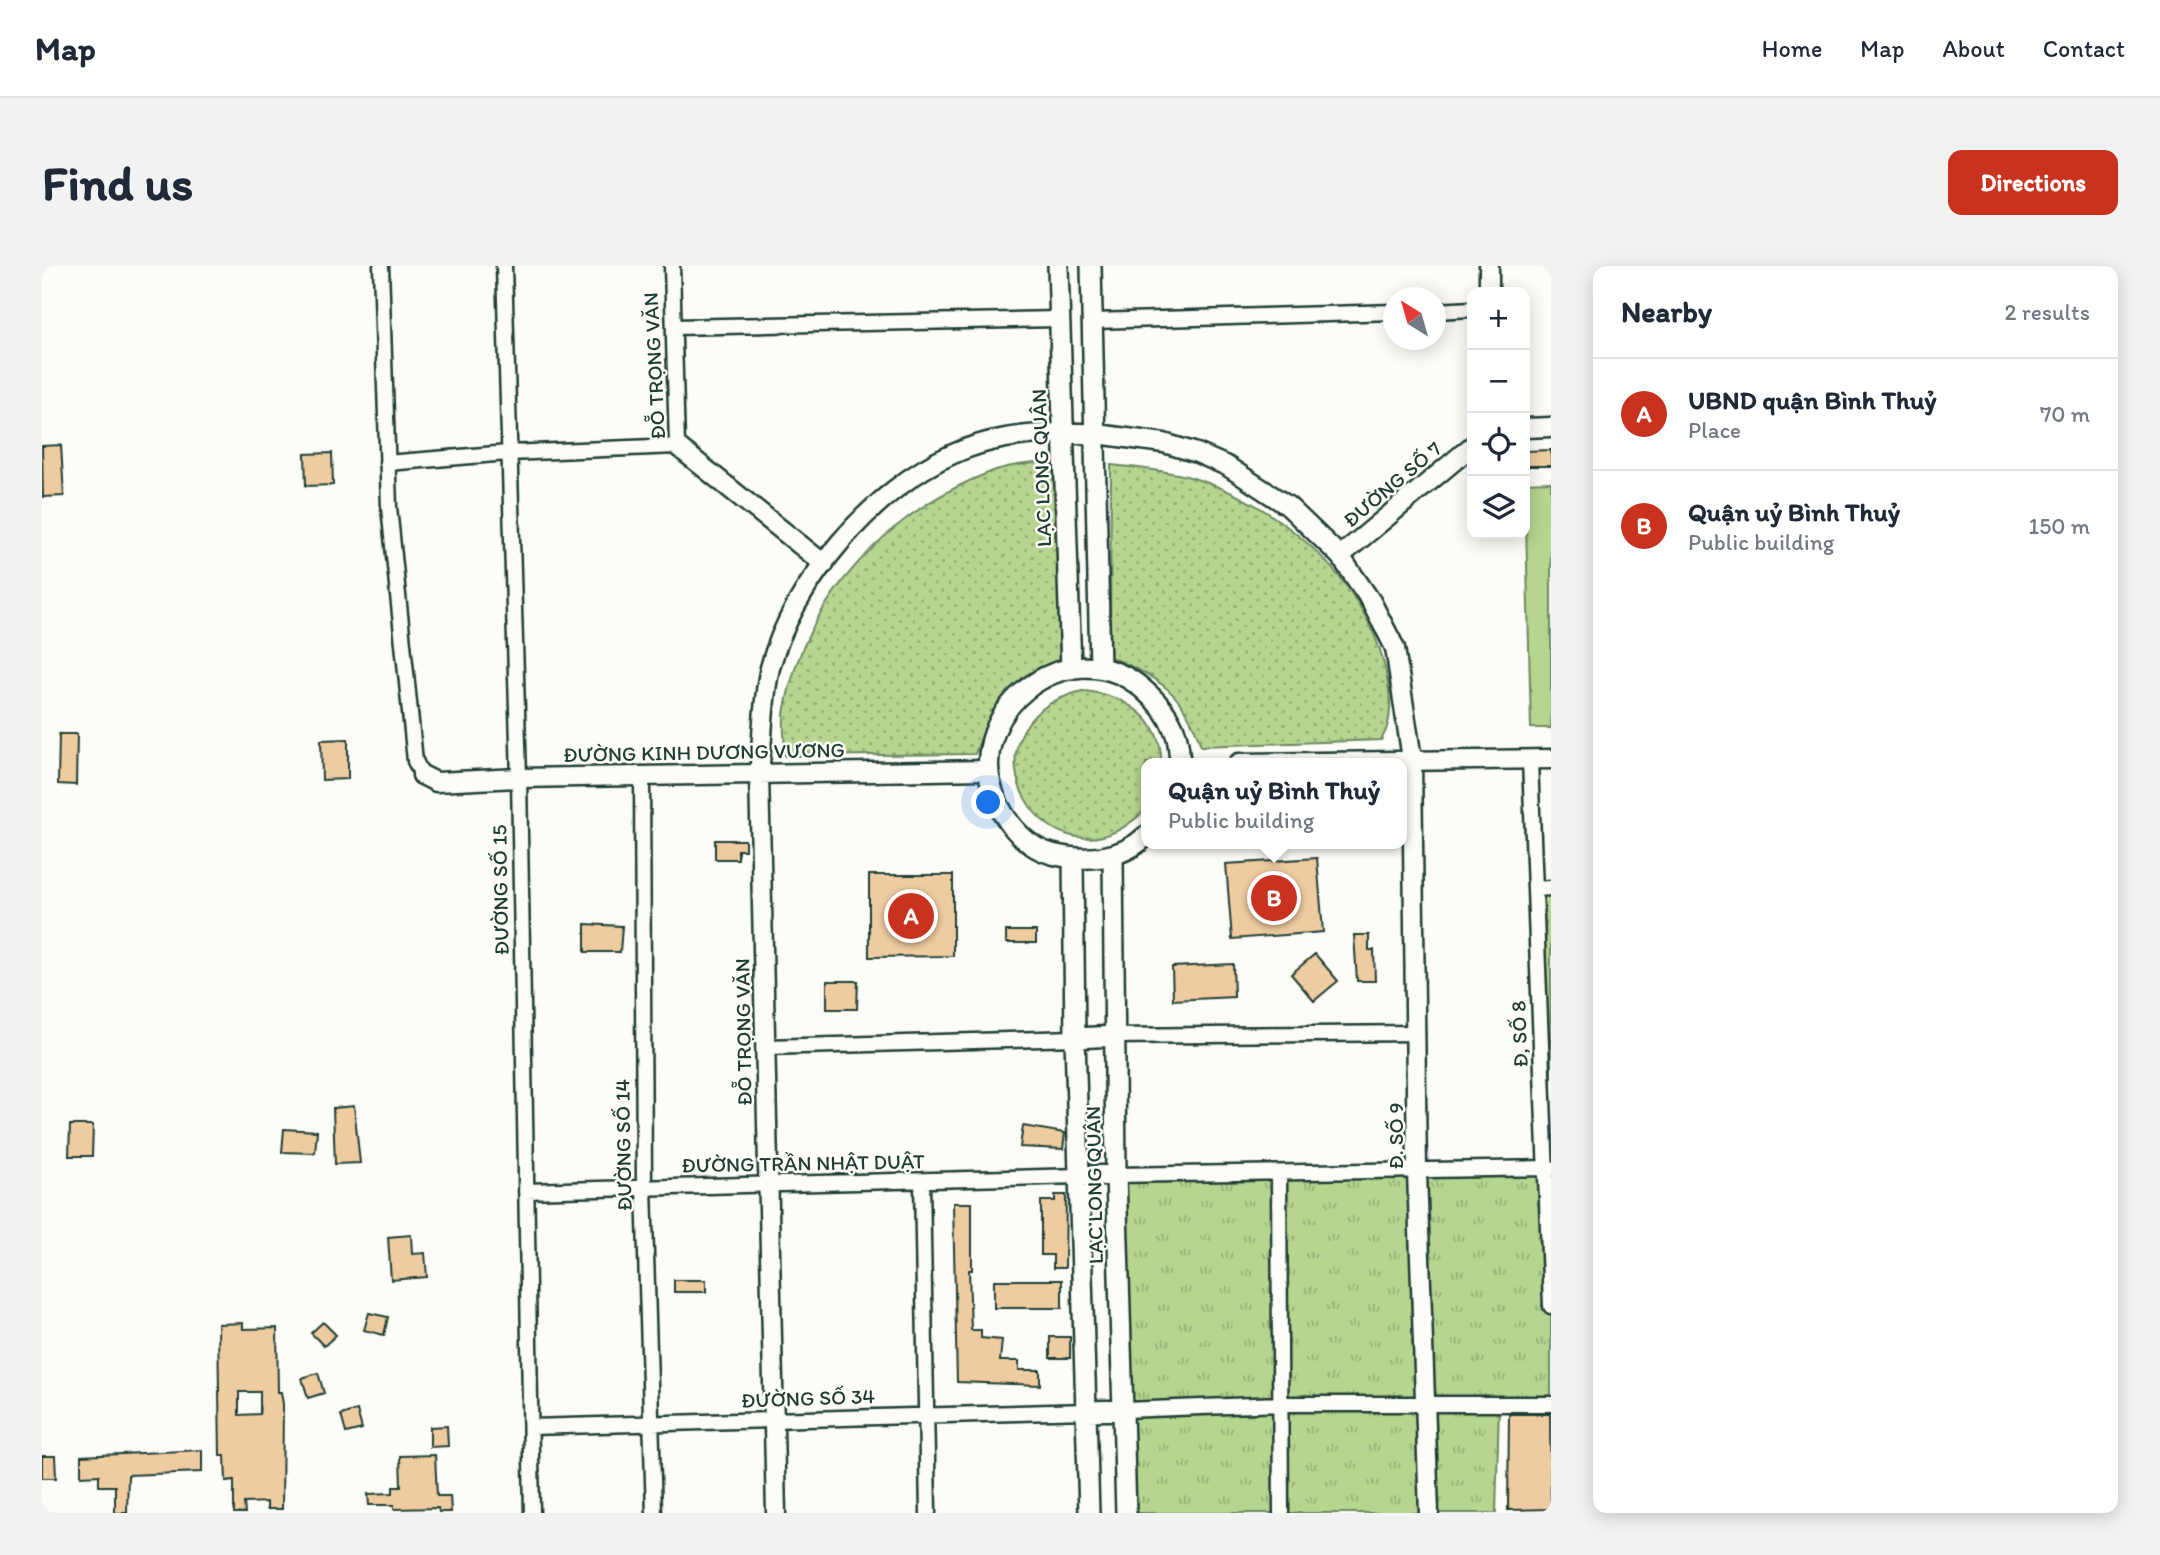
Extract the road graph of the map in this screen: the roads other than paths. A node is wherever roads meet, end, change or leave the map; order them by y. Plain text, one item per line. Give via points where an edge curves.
1 (381, 266) edge
2 (504, 266) edge
3 (673, 266) edge
4 (1058, 266) edge
5 (1091, 266) edge
6 (1489, 266) edge
7 (1489, 287) edge
8 (1467, 309) edge
9 (1446, 310) edge
10 (1383, 312) edge
11 (1059, 319) junction
12 (1093, 321) junction
13 (674, 327) junction
14 (1551, 427) edge
15 (1530, 428) edge
16 (1062, 433) junction
17 (1097, 433) junction
18 (677, 446) junction
19 (1467, 450) edge
20 (508, 453) junction
21 (387, 463) junction
22 (1340, 556) junction
23 (824, 564) junction
24 (1100, 667) junction
25 (1071, 668) junction
26 (1180, 758) edge
27 (1407, 759) edge
28 (1412, 759) junction
29 (1551, 759) edge
30 (1530, 760) junction
31 (988, 770) junction
32 (759, 774) junction
33 (422, 775) joint
34 (642, 776) junction
35 (519, 778) junction
36 (1141, 839) edge
37 (1113, 855) junction
38 (1073, 859) junction
39 (1535, 888) junction
40 (1551, 888) edge
41 (1545, 1024) edge
42 (1418, 1033) junction
43 (1115, 1035) junction
44 (1075, 1038) junction
45 (767, 1046) junction
46 (1548, 1169) edge
47 (1418, 1172) junction
48 (1116, 1175) junction
49 (1279, 1175) junction
50 (1080, 1176) junction
51 (922, 1181) junction
52 (769, 1184) junction
53 (644, 1188) junction
54 (526, 1191) junction
55 (1550, 1290) edge
56 (1551, 1306) edge
57 (1281, 1404) junction
58 (1426, 1404) junction
59 (1551, 1404) edge
60 (1124, 1410) junction
61 (1087, 1411) junction
62 (927, 1415) junction
63 (774, 1420) junction
64 (652, 1423) junction
65 (531, 1427) junction
66 (532, 1513) edge
67 (654, 1513) edge
68 (776, 1513) edge
69 (928, 1513) edge
70 (1089, 1513) edge
71 (1126, 1513) edge
72 (1281, 1513) edge
73 (1429, 1513) edge

1 - 21 street
2 - 20 street, ĐƯỜNG SỐ 15
3 - 13 street, ĐỖ TRỌNG VĂN
4 - 11 main road, LẠC LONG QUÂN
5 - 12 main road
6 - 7 street
8 - 9 street
10 - 12 street
11 - 13 street
11 - 16 main road, LẠC LONG QUÂN
12 - 17 main road
13 - 18 street, ĐỖ TRỌNG VĂN
14 - 15 street
16 - 17 main road
16 - 23 street, ĐỖ TRỌNG VĂN via 998,439 952,454 863,516
16 - 25 main road, LẠC LONG QUÂN
17 - 22 street, Đ. SỐ 9 via 1164,443 1227,466 1288,506
17 - 24 main road
18 - 20 street
18 - 23 street, ĐỖ TRỌNG VĂN
19 - 22 street, ĐƯỜNG SỐ 7
20 - 21 street
20 - 35 street, ĐƯỜNG SỐ 15
21 - 33 street via 415,761
22 - 28 street, Đ. SỐ 9 via 1371,601 1395,648
23 - 32 street, ĐỖ TRỌNG VĂN via 794,612 770,668
24 - 25 main road
24 - 26 main road via 1136,682 1160,704 1175,732
25 - 31 main road via 1044,677 1020,693 1002,715 991,742
27 - 28 street
28 - 30 street
28 - 42 street, Đ. SỐ 9
29 - 30 street
30 - 39 street, Đ, SỐ 8
31 - 32 street, ĐƯỜNG KINH DƯƠNG VƯƠNG
31 - 38 main road via 1006,820 1024,839 1047,853
32 - 34 street, ĐƯỜNG KINH DƯƠNG VƯƠNG
32 - 45 street, ĐỖ TRỌNG VĂN
33 - 35 street, ĐƯỜNG KINH DƯƠNG VƯƠNG via 436,782
34 - 35 street, ĐƯỜNG KINH DƯƠNG VƯƠNG
34 - 53 street, ĐƯỜNG SỐ 14
35 - 54 street, ĐƯỜNG SỐ 15
36 - 37 main road
37 - 38 main road
37 - 43 main road, LẠC LONG QUÂN
38 - 44 main road, LẠC LONG QUÂN
39 - 40 street
39 - 41 street, Đ, SỐ 8
41 - 46 street, Đ, SỐ 8
42 - 43 street
42 - 47 street, Đ. SỐ 9
43 - 44 main road
43 - 48 main road, LẠC LONG QUÂN
44 - 45 street
44 - 50 main road, LẠC LONG QUÂN
45 - 52 street, ĐỖ TRỌNG VĂN
46 - 47 street
46 - 55 street, Đ, SỐ 8
47 - 49 street
47 - 58 street, Đ. SỐ 9
48 - 49 street
48 - 50 main road
48 - 60 main road, LẠC LONG QUÂN
49 - 57 street
50 - 51 street, ĐƯỜNG TRẦN NHẬT DUẬT
50 - 61 main road, LẠC LONG QUÂN
51 - 52 street, ĐƯỜNG TRẦN NHẬT DUẬT
51 - 62 street
52 - 53 street, ĐƯỜNG TRẦN NHẬT DUẬT
52 - 63 street, ĐỖ TRỌNG VĂN
53 - 54 street, ĐƯỜNG TRẦN NHẬT DUẬT
53 - 64 street, ĐƯỜNG SỐ 14
54 - 65 street, ĐƯỜNG SỐ 15
55 - 56 street, Đ, SỐ 8
57 - 58 street
57 - 60 street
57 - 72 street
58 - 59 street
58 - 73 street, Đ. SỐ 9
60 - 61 main road
60 - 71 main road, LẠC LONG QUÂN
61 - 62 street, ĐƯỜNG SỐ 34
61 - 70 main road, LẠC LONG QUÂN
62 - 63 street, ĐƯỜNG SỐ 34
62 - 69 street
63 - 64 street, ĐƯỜNG SỐ 34
63 - 68 street, ĐỖ TRỌNG VĂN
64 - 65 street, ĐƯỜNG SỐ 34
64 - 67 street, ĐƯỜNG SỐ 14
65 - 66 street, ĐƯỜNG SỐ 15

